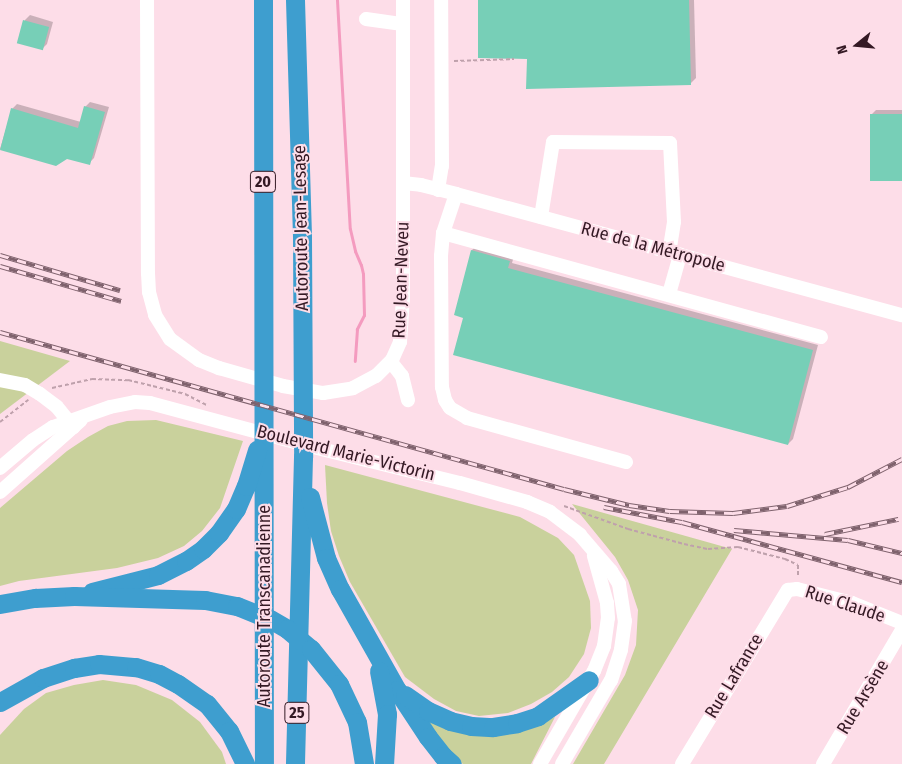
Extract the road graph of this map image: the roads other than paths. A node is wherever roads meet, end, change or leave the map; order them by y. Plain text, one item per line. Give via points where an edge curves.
1 (147, 0) edge
2 (263, 0) edge
3 (295, 0) edge
4 (403, 0) edge
5 (441, 0) edge
6 (366, 19) dead end
7 (403, 24) junction
8 (403, 184) junction
9 (438, 190) junction
10 (456, 194) junction
11 (541, 217) junction
12 (443, 233) junction
13 (675, 253) junction
14 (668, 294) junction
15 (902, 315) edge
16 (821, 336) dead end
17 (391, 362) junction
18 (303, 375) joint
19 (0, 380) edge
20 (408, 400) dead end
21 (71, 425) junction
22 (262, 440) junction
23 (303, 457) junction
24 (626, 462) dead end
25 (0, 468) edge
26 (0, 492) edge
27 (592, 549) junction
28 (793, 585) joint
29 (74, 596) junction
30 (0, 604) edge
31 (902, 624) edge
32 (362, 628) junction
33 (902, 630) edge
34 (589, 680) junction
35 (397, 690) junction
36 (3, 704) edge
37 (245, 764) edge
38 (264, 764) edge
39 (295, 764) edge
40 (364, 764) edge
41 (384, 764) edge
42 (452, 764) edge
43 (540, 764) edge
44 (562, 764) edge
45 (682, 764) edge
46 (823, 764) edge

1 - 17 street, Rue Jean-Neveu via 148,283 155,315 166,334 181,349 205,363 312,392 333,392 358,386 380,374
2 - 22 highway, Autoroute Jean-Lesage / 20
3 - 18 highway, Autoroute Jean-Lesage / 20
4 - 7 street, Rue Jean-Neveu
5 - 9 street via 442,166
6 - 7 street
7 - 8 street, Rue Jean-Neveu
8 - 9 street, Rue de la Métropole
8 - 17 street, Rue Jean-Neveu via 403,316 400,342
9 - 10 street, Rue de la Métropole
10 - 11 street, Rue de la Métropole
10 - 12 street
11 - 13 street, Rue de la Métropole
11 - 13 street via 553,142 670,143
12 - 14 street
12 - 24 street via 442,387 450,408 467,418
13 - 14 street
13 - 15 street, Rue de la Métropole
14 - 16 street
17 - 20 street via 402,376
18 - 23 highway, Autoroute Jean-Lesage / 25
19 - 21 street via 25,385 40,394 57,407
21 - 25 street, Boulevard Marie-Victorin via 53,427
21 - 26 street, Boulevard Marie-Victorin
21 - 27 street, Boulevard Marie-Victorin via 86,416 127,403 160,404 313,447 408,468 535,505 567,524
22 - 29 highway via 236,509 219,533 199,552 158,575
22 - 38 highway, Autoroute Transcanadienne / 25
23 - 32 highway via 312,508 326,558
23 - 39 highway, Autoroute Transcanadienne / 25
27 - 34 street, Boulevard Marie-Victorin via 606,595 608,618 604,646
27 - 44 street, Boulevard Marie-Victorin via 619,584 625,630 611,680
28 - 31 street, Rue Claude via 797,589 852,603
28 - 45 street, Rue Lafrance
29 - 30 highway
29 - 40 highway via 216,601 250,610 280,624 311,649 339,684 357,722
32 - 35 highway
32 - 41 highway via 385,693
33 - 46 street, Rue Arsène
34 - 35 highway via 538,716 493,727 450,721
34 - 43 street, Boulevard Marie-Victorin
35 - 42 highway via 433,744
36 - 37 highway via 43,678 74,668 110,665 147,670 178,684 207,704 229,731

